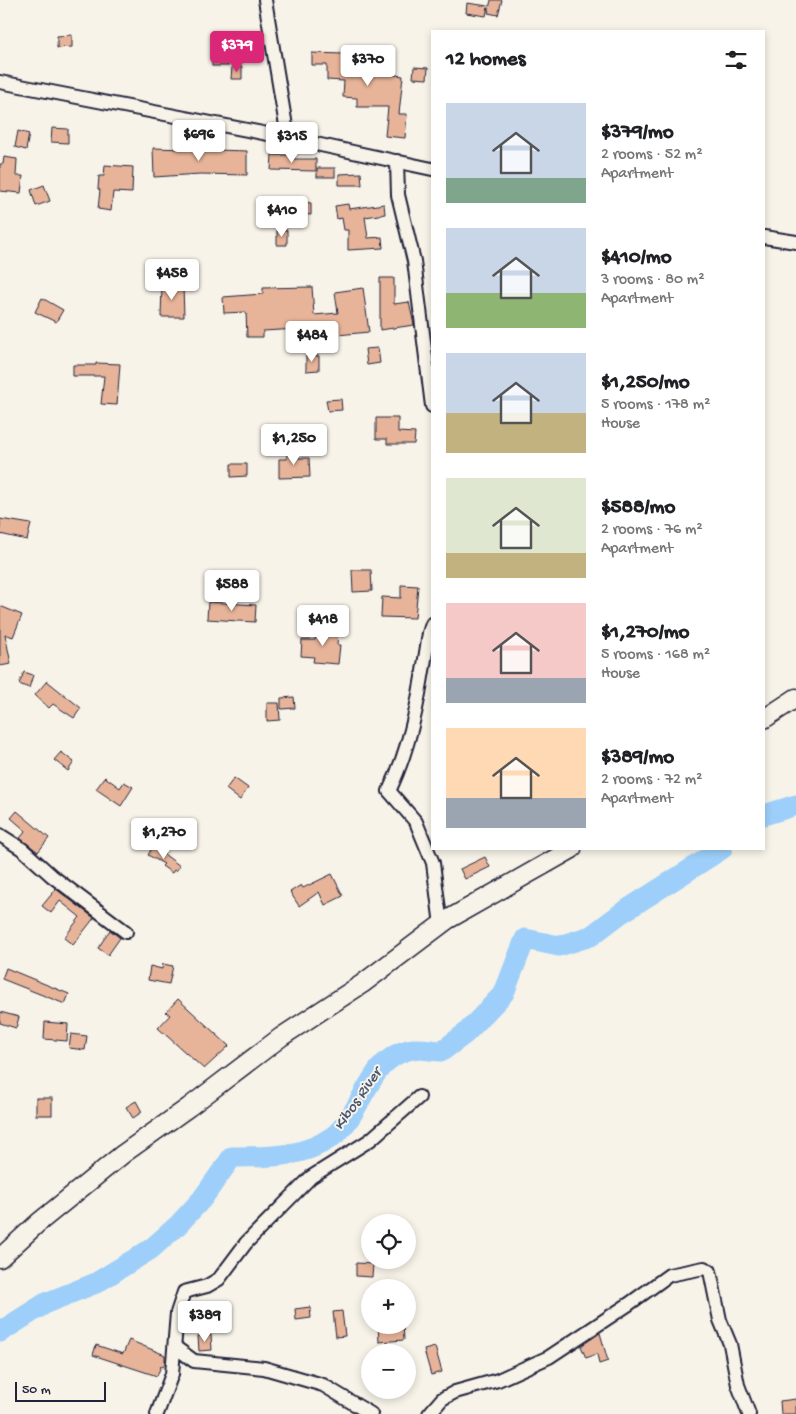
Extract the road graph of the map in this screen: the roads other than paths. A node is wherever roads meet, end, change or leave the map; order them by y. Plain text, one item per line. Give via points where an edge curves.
1 (265, 0) edge
2 (0, 82) edge
3 (288, 138) junction
4 (397, 161) junction
5 (431, 169) edge
6 (765, 237) edge
7 (796, 242) edge
8 (431, 398) edge
9 (431, 627) edge
10 (796, 698) edge
11 (765, 718) edge
12 (0, 835) edge
13 (570, 850) edge
14 (441, 924) junction
15 (126, 932) dead end
16 (419, 1097) dead end
17 (0, 1258) edge
18 (175, 1347) junction
19 (157, 1414) edge
20 (371, 1414) edge
21 (429, 1414) edge
22 (749, 1414) edge

1 - 3 street
2 - 3 street
3 - 4 street
4 - 5 street
4 - 8 street via 398,195 414,261
6 - 7 street
9 - 14 street via 418,704 399,772 389,791 416,822 433,863
10 - 11 main road
12 - 15 street
13 - 14 main road
14 - 17 main road via 362,984 281,1036 123,1154
16 - 18 street via 370,1140 310,1176 246,1243 219,1279 202,1288 184,1292 177,1313
18 - 19 street via 172,1374
18 - 20 street via 194,1361 264,1368 323,1385
21 - 22 street via 442,1399 455,1392 498,1380 549,1357 669,1275 704,1268 710,1271 720,1320

